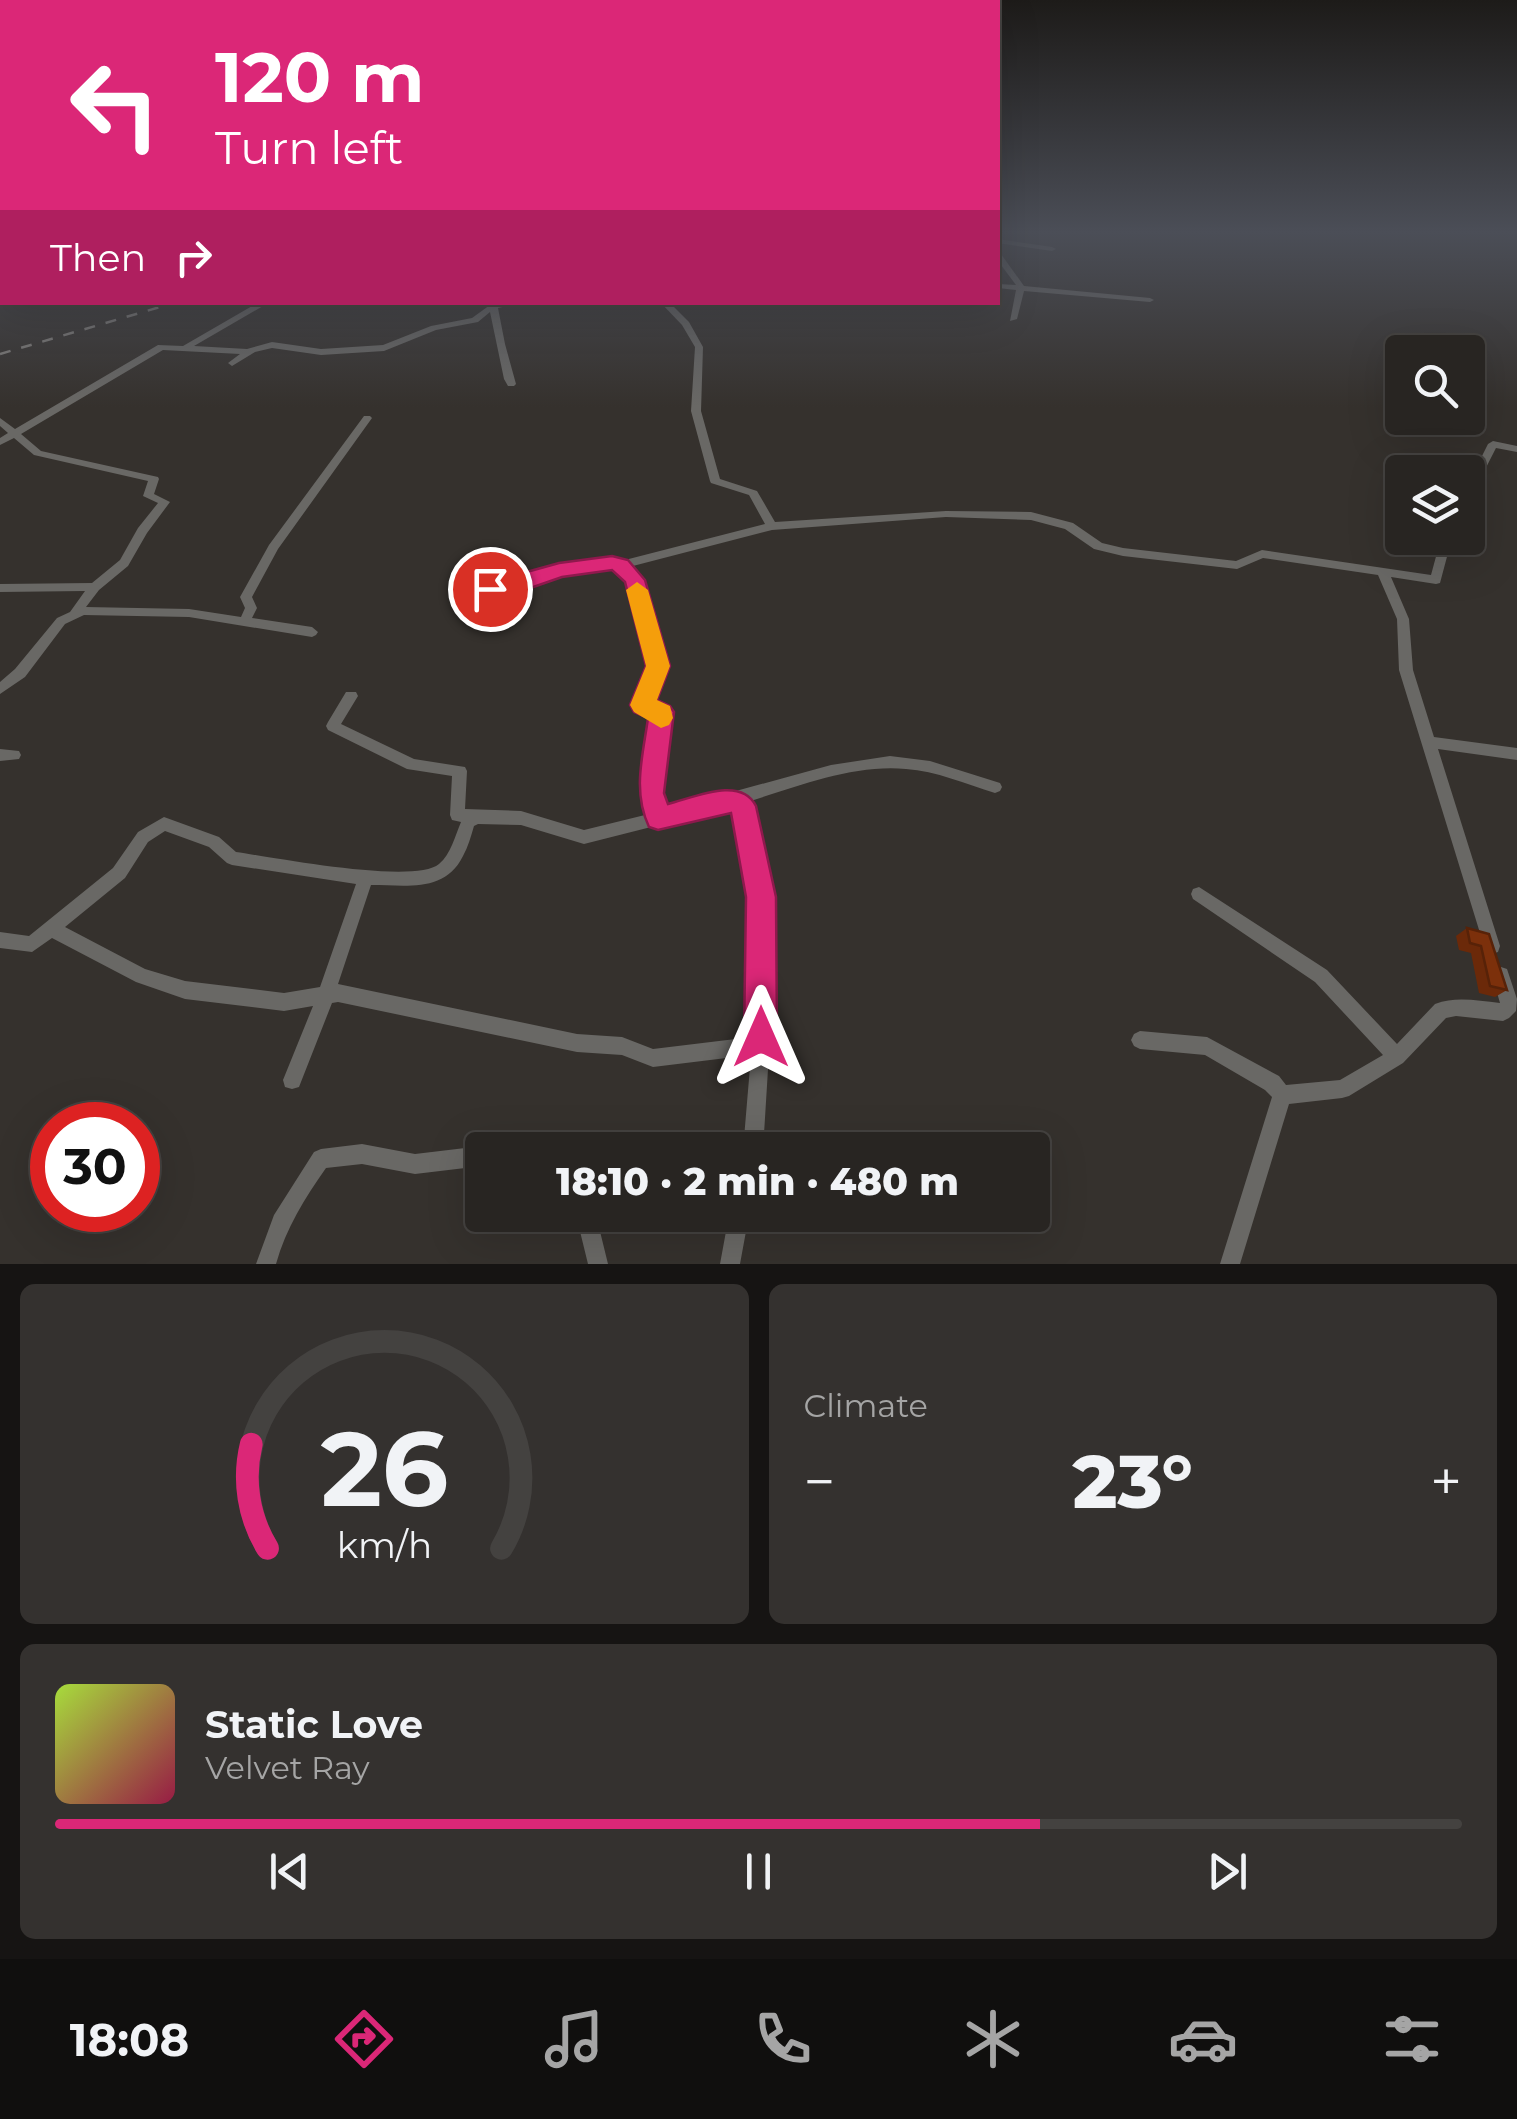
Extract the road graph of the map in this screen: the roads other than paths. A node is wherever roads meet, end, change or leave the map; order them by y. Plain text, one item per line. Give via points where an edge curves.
1 (1020, 289) edge
2 (1041, 289) edge
3 (1150, 300) dead end
4 (261, 305) edge
5 (493, 305) edge
6 (667, 305) edge
7 (1012, 319) dead end
8 (183, 349) junction
9 (248, 352) junction
10 (232, 363) dead end
11 (511, 384) dead end
12 (366, 418) dead end
13 (0, 420) edge
14 (17, 432) junction
15 (0, 442) edge
16 (1517, 449) edge
17 (1485, 459) edge
18 (772, 526) junction
19 (1443, 555) edge
20 (621, 565) junction
21 (1383, 574) junction
22 (0, 588) edge
23 (94, 588) junction
24 (465, 593) dead end
25 (75, 613) junction
26 (244, 622) junction
27 (312, 632) dead end
28 (0, 689) edge
29 (351, 696) dead end
30 (1430, 742) junction
31 (1517, 754) edge
32 (996, 787) dead end
33 (732, 800) junction
34 (476, 817) junction
35 (658, 818) junction
36 (366, 878) junction
37 (1199, 894) dead end
38 (54, 930) junction
39 (0, 940) edge
40 (326, 996) junction
41 (1140, 1040) dead end
42 (760, 1044) junction
43 (1398, 1057) junction
44 (292, 1080) dead end
45 (1282, 1095) junction
46 (754, 1132) edge
47 (465, 1158) edge
48 (590, 1232) edge
49 (736, 1232) edge
50 (266, 1264) edge
51 (598, 1264) edge
52 (730, 1264) edge
53 (1230, 1264) edge

1 - 7 street
2 - 3 street
4 - 8 street
5 - 9 street via 475,320 384,348 322,352 272,345
5 - 11 street
6 - 18 street via 700,347 696,411 715,482 753,493
8 - 9 street
8 - 14 street via 161,346
9 - 10 street
12 - 26 street via 273,548 246,597 251,608
13 - 14 street
14 - 15 street
14 - 23 street via 38,452 154,479 148,496 164,502 124,563
16 - 17 street via 1492,444
18 - 20 street
18 - 21 street via 946,514 1031,516 1123,552 1237,565 1262,554
19 - 21 street via 1436,580
20 - 24 street via 559,570 516,586
20 - 35 street via 635,580 658,666 642,705 661,712 651,793
21 - 30 street via 1404,619 1406,670
22 - 23 street
23 - 25 street
25 - 26 street via 189,612
25 - 28 street
26 - 27 street
29 - 34 street via 333,726 412,765 460,771 457,815
30 - 31 street
30 - 43 street via 1510,1005 1494,1013 1440,1010
32 - 33 street via 890,762
33 - 35 street
33 - 42 street via 743,806 761,897
34 - 35 street via 521,818 584,837
34 - 36 street via 444,870 428,878
36 - 38 street via 232,858 214,842 164,824 143,837 119,874
36 - 40 street
37 - 43 street via 1321,976
38 - 39 street via 32,944
38 - 40 street via 142,976 185,990 284,1002
40 - 42 street via 622,1046 653,1058
40 - 44 street
41 - 45 street via 1207,1046
42 - 46 street
43 - 45 street via 1342,1089
45 - 53 street
47 - 50 street via 414,1164 362,1154 321,1159 298,1192
48 - 51 street
49 - 52 street

